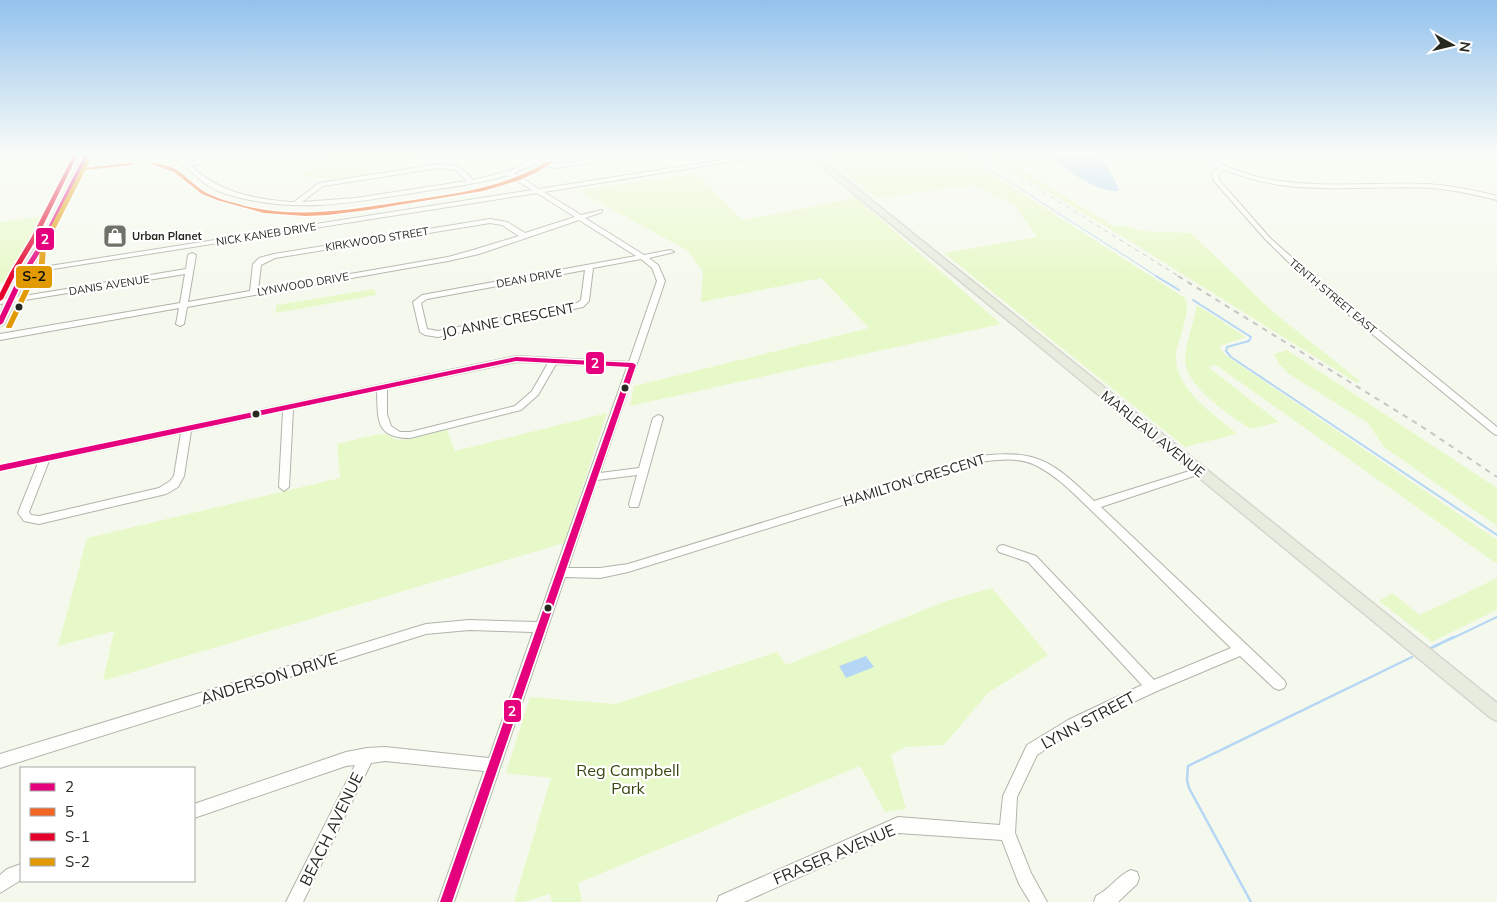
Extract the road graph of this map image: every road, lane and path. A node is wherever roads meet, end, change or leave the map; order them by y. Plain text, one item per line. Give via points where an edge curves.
1 (64, 196) edge
2 (244, 196) edge
3 (306, 196) edge
4 (378, 196) edge
5 (503, 196) edge
6 (543, 196) edge
7 (861, 196) edge
8 (1230, 196) edge
9 (297, 204) junction
10 (600, 211) dead end
11 (579, 218) junction
12 (524, 236) junction
13 (670, 252) dead end
14 (192, 254) dead end
15 (643, 257) junction
16 (589, 267) junction
17 (25, 271) junction
18 (189, 271) junction
19 (254, 293) junction
20 (5, 302) edge
21 (417, 303) joint
22 (182, 305) junction
23 (0, 324) edge
24 (180, 324) dead end
25 (0, 337) edge
26 (554, 360) junction
27 (633, 365) junction
28 (382, 387) junction
29 (288, 408) junction
30 (658, 418) dead end
31 (186, 429) junction
32 (1497, 432) edge
33 (44, 460) junction
34 (0, 468) edge
35 (643, 471) junction
36 (1199, 471) junction
37 (594, 477) junction
38 (284, 487) dead end
39 (634, 504) dead end
40 (1092, 506) junction
41 (1003, 549) dead end
42 (562, 572) junction
43 (542, 628) junction
44 (1240, 650) junction
45 (1279, 684) dead end
46 (1152, 687) junction
47 (1497, 713) edge
48 (367, 756) junction
49 (0, 761) edge
50 (494, 765) junction
51 (195, 811) edge
52 (1007, 833) junction
53 (20, 872) edge
54 (1131, 878) dead end
55 (0, 885) edge
56 (294, 902) edge
57 (446, 902) edge
58 (724, 902) edge
59 (1039, 902) edge
60 (1102, 902) edge

1 - 17 main road via 43,243
2 - 9 street
3 - 9 street
4 - 9 street
5 - 17 street, NICK KANEB DRIVE
6 - 11 street
7 - 36 main road, MARLEAU AVENUE
8 - 32 street, TENTH STREET EAST via 1268,239 1313,281
10 - 11 street, LYNWOOD DRIVE
11 - 12 street, LYNWOOD DRIVE
11 - 15 street
12 - 19 street, LYNWOOD DRIVE via 448,259
12 - 19 street, KIRKWOOD STREET via 499,220 274,256 257,264
13 - 15 street, DEAN DRIVE
14 - 18 street
15 - 16 street, DEAN DRIVE
15 - 27 street via 655,267 662,281
16 - 21 street, DEAN DRIVE via 425,297
16 - 21 street, JO ANNE CRESCENT via 586,301 579,306 432,334 423,330
17 - 20 main road
18 - 20 street, DANIS AVENUE
18 - 22 street
19 - 22 street, LYNWOOD DRIVE
20 - 23 main road
22 - 24 street
22 - 25 street, LYNWOOD DRIVE
26 - 27 street
26 - 28 street via 516,359
26 - 28 street via 536,394 518,408 410,435 389,433 384,426
27 - 37 street
28 - 29 street
29 - 31 street
29 - 38 street
30 - 35 street
31 - 33 street
31 - 33 street via 179,476 174,484 162,491 39,520 28,518 23,513
33 - 34 street
35 - 37 street
35 - 39 street
36 - 40 street
36 - 47 main road, MARLEAU AVENUE
37 - 42 street
40 - 42 street, HAMILTON CRESCENT via 1055,472 1036,461 1018,456 987,458 628,568 600,573
40 - 44 street, HAMILTON CRESCENT
41 - 46 street via 1032,559
42 - 43 street
43 - 49 street, ANDERSON DRIVE via 475,623 426,629
43 - 50 street
44 - 45 street, HAMILTON CRESCENT
44 - 46 street, LYNN STREET
46 - 52 street, LYNN STREET via 1073,724 1032,750 1010,796
48 - 50 street via 385,754
48 - 51 street via 346,759
48 - 56 street, BEACH AVENUE
50 - 57 street
52 - 58 street, FRASER AVENUE via 898,825
52 - 59 street, LYNN STREET via 1025,878
53 - 55 street
54 - 60 street via 1112,897

